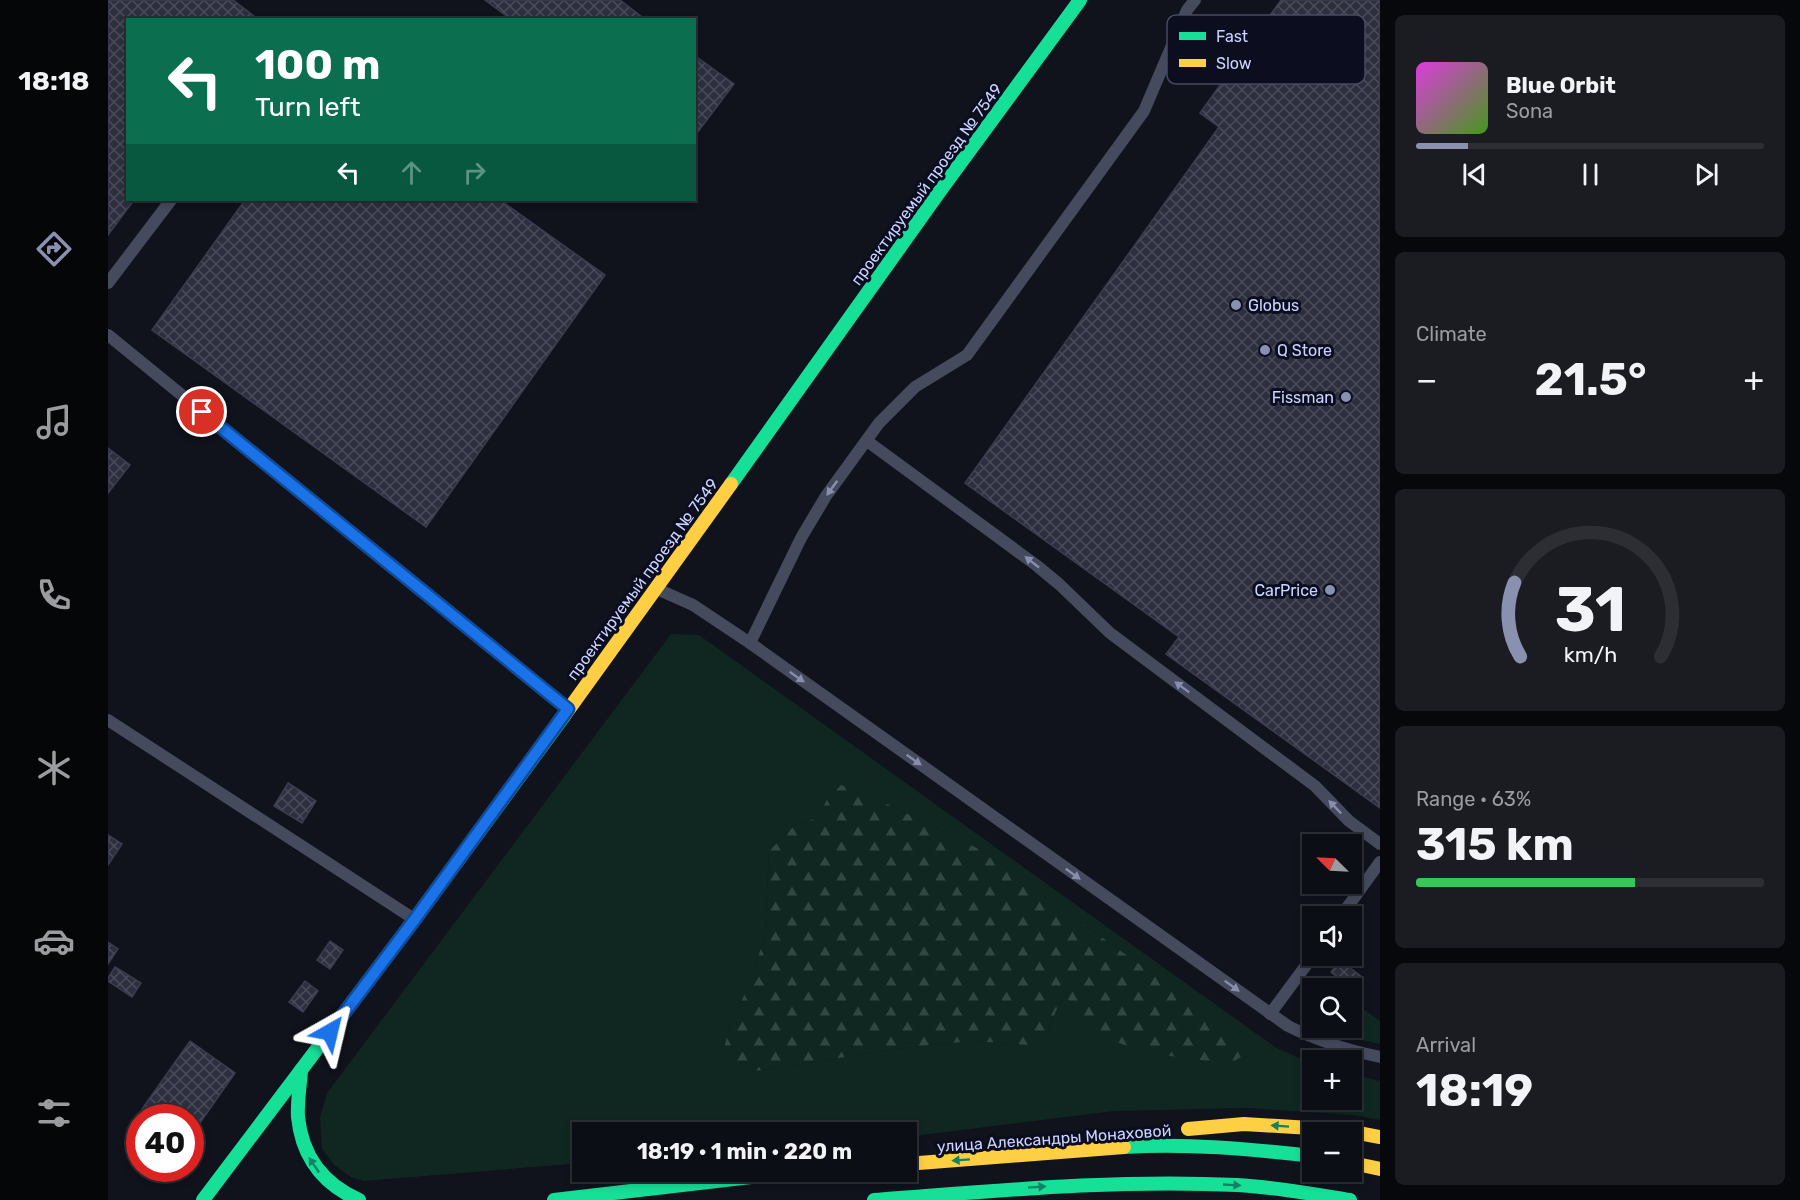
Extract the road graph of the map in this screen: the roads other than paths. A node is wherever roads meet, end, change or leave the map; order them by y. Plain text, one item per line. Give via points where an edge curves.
1 (1080, 0) edge
2 (1195, 0) edge
3 (1185, 15) edge
4 (1167, 57) edge
5 (170, 201) edge
6 (108, 283) edge
7 (108, 335) edge
8 (867, 441) junction
9 (657, 589) junction
10 (750, 644) junction
11 (568, 709) junction
12 (108, 720) edge
13 (1380, 844) edge
14 (1380, 862) edge
15 (1348, 906) edge
16 (415, 919) junction
17 (1306, 966) edge
18 (1270, 1014) junction
19 (1380, 1057) edge
20 (301, 1070) junction
21 (1175, 1130) dead end
22 (1152, 1133) dead end
23 (1380, 1137) edge
24 (1073, 1150) junction
25 (1302, 1155) edge
26 (917, 1163) edge
27 (1362, 1165) edge
28 (1380, 1169) edge
29 (708, 1182) edge
30 (203, 1200) edge
31 (359, 1200) edge
32 (554, 1200) edge
33 (874, 1200) edge
34 (1350, 1200) edge

1 - 9 main road, проектируемый проезд № 7549
2 - 3 lane
4 - 8 lane via 1144,111 967,355 915,387
5 - 6 lane
7 - 11 lane
8 -> 10 lane via 801,538
13 -> 8 lane via 1349,821 1315,786 1110,633 1036,565
9 - 10 lane via 693,605
9 - 11 main road, проектируемый проезд № 7549
10 -> 18 lane
11 - 16 main road, проектируемый проезд № 7549
12 - 16 lane
14 - 15 lane
16 - 20 main road, проектируемый проезд № 7549
17 - 18 lane
18 - 19 lane via 1329,1044
20 - 30 main road, проектируемый проезд № 7549
31 -> 20 main road via 323,1177 305,1152 298,1116
23 -> 21 main road via 1343,1130 1244,1124
22 - 24 main road
24 - 25 main road, улица Александры Монаховой via 1151,1145
24 -> 26 main road, улица Александры Монаховой
27 - 28 main road
29 - 32 main road
33 -> 34 main road via 1139,1183 1239,1185

